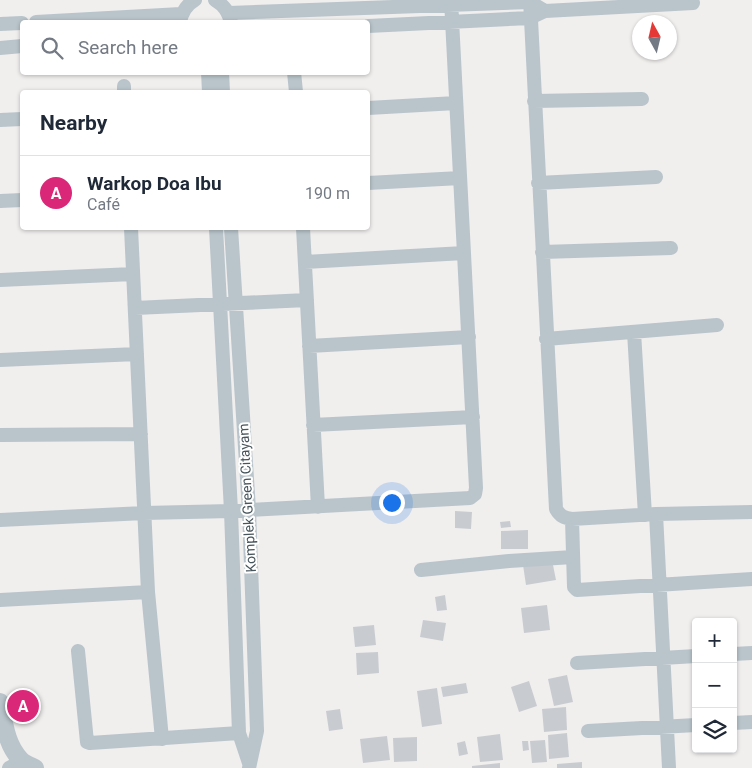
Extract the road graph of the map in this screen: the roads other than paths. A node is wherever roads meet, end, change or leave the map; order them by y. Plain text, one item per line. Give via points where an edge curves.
1 (195, 0) edge
2 (215, 0) edge
3 (530, 1) edge
4 (693, 2) dead end
5 (451, 3) edge
6 (545, 11) junction
7 (181, 18) edge
8 (230, 18) edge
9 (530, 18) junction
10 (108, 20) edge
11 (452, 22) junction
12 (20, 23) edge
13 (0, 24) edge
14 (370, 26) edge
15 (20, 46) edge
16 (0, 48) edge
17 (208, 75) edge
18 (222, 75) edge
19 (294, 75) edge
20 (209, 90) edge
21 (223, 90) edge
22 (296, 90) edge
23 (642, 98) dead end
24 (534, 101) junction
25 (456, 103) junction
26 (370, 108) edge
27 (20, 119) edge
28 (0, 120) edge
29 (656, 177) dead end
30 (460, 178) junction
31 (370, 183) edge
32 (538, 183) junction
33 (20, 200) edge
34 (0, 201) edge
35 (131, 230) edge
36 (216, 230) edge
37 (230, 230) edge
38 (303, 230) edge
39 (671, 248) dead end
40 (542, 252) junction
41 (464, 253) junction
42 (305, 262) junction
43 (133, 274) junction
44 (0, 280) edge
45 (307, 300) junction
46 (235, 303) junction
47 (220, 304) junction
48 (135, 308) junction
49 (717, 325) dead end
50 (634, 332) junction
51 (469, 338) junction
52 (546, 339) junction
53 (309, 346) junction
54 (137, 354) junction
55 (0, 360) edge
56 (473, 417) junction
57 (314, 425) junction
58 (141, 434) junction
59 (0, 435) edge
60 (318, 507) junction
61 (249, 510) junction
62 (231, 511) junction
63 (752, 512) edge
64 (144, 513) junction
65 (650, 515) junction
66 (572, 519) junction
67 (0, 520) edge
68 (573, 557) junction
69 (421, 570) dead end
70 (752, 579) edge
71 (659, 584) junction
72 (148, 592) junction
73 (0, 600) edge
74 (78, 650) dead end
75 (752, 653) edge
76 (737, 654) edge
77 (692, 656) edge
78 (663, 658) junction
79 (578, 663) dead end
80 (0, 702) edge
81 (752, 722) edge
82 (737, 723) edge
83 (692, 725) edge
84 (666, 727) junction
85 (588, 731) dead end
86 (240, 733) junction
87 (162, 739) junction
88 (22, 766) edge
89 (249, 766) edge
90 (668, 768) edge

1 - 7 street via 186,6
2 - 8 street via 223,4
3 - 5 street
3 - 6 street
3 - 9 street
4 - 6 street
5 - 8 street
5 - 11 street
6 - 9 street
7 - 10 street
9 - 11 street
9 - 24 street
11 - 14 street
11 - 25 street
12 - 13 street
15 - 16 street
17 - 20 street
18 - 21 street
19 - 22 street
23 - 24 street
24 - 32 street
25 - 26 street
25 - 30 street
27 - 28 street
29 - 32 street
30 - 31 street
30 - 41 street
32 - 40 street
33 - 34 street
35 - 43 street
36 - 47 street
37 - 46 street, Komplek Green Citayam
38 - 42 street
39 - 40 street
40 - 52 street
41 - 42 street
41 - 51 street
42 - 45 street
43 - 44 street
43 - 48 street
45 - 46 street
45 - 53 street
46 - 47 street
46 - 61 street, Komplek Green Citayam
47 - 48 street
47 - 62 street
48 - 54 street
49 - 50 street
50 - 52 street
50 - 65 street
51 - 53 street
51 - 56 street
52 - 66 street via 554,502 559,515
53 - 57 street
54 - 55 street
54 - 58 street
56 - 57 street
56 - 60 street via 476,488 470,498
57 - 60 street
58 - 59 street
58 - 64 street
60 - 61 street
61 - 62 street
61 - 89 street, Komplek Green Citayam via 257,731
62 - 64 street
62 - 86 street
63 - 65 street
64 - 67 street
64 - 72 street
65 - 66 street
65 - 71 street
66 - 68 street
68 - 69 street
68 - 71 street via 574,587 577,590
70 - 71 street
71 - 78 street
72 - 73 street
72 - 87 street
74 - 87 street via 87,742
75 - 76 street
77 - 78 street
78 - 79 street
78 - 84 street
80 - 88 street via 7,737
81 - 82 street
83 - 84 street
84 - 85 street
84 - 90 street
86 - 87 street
86 - 89 street

